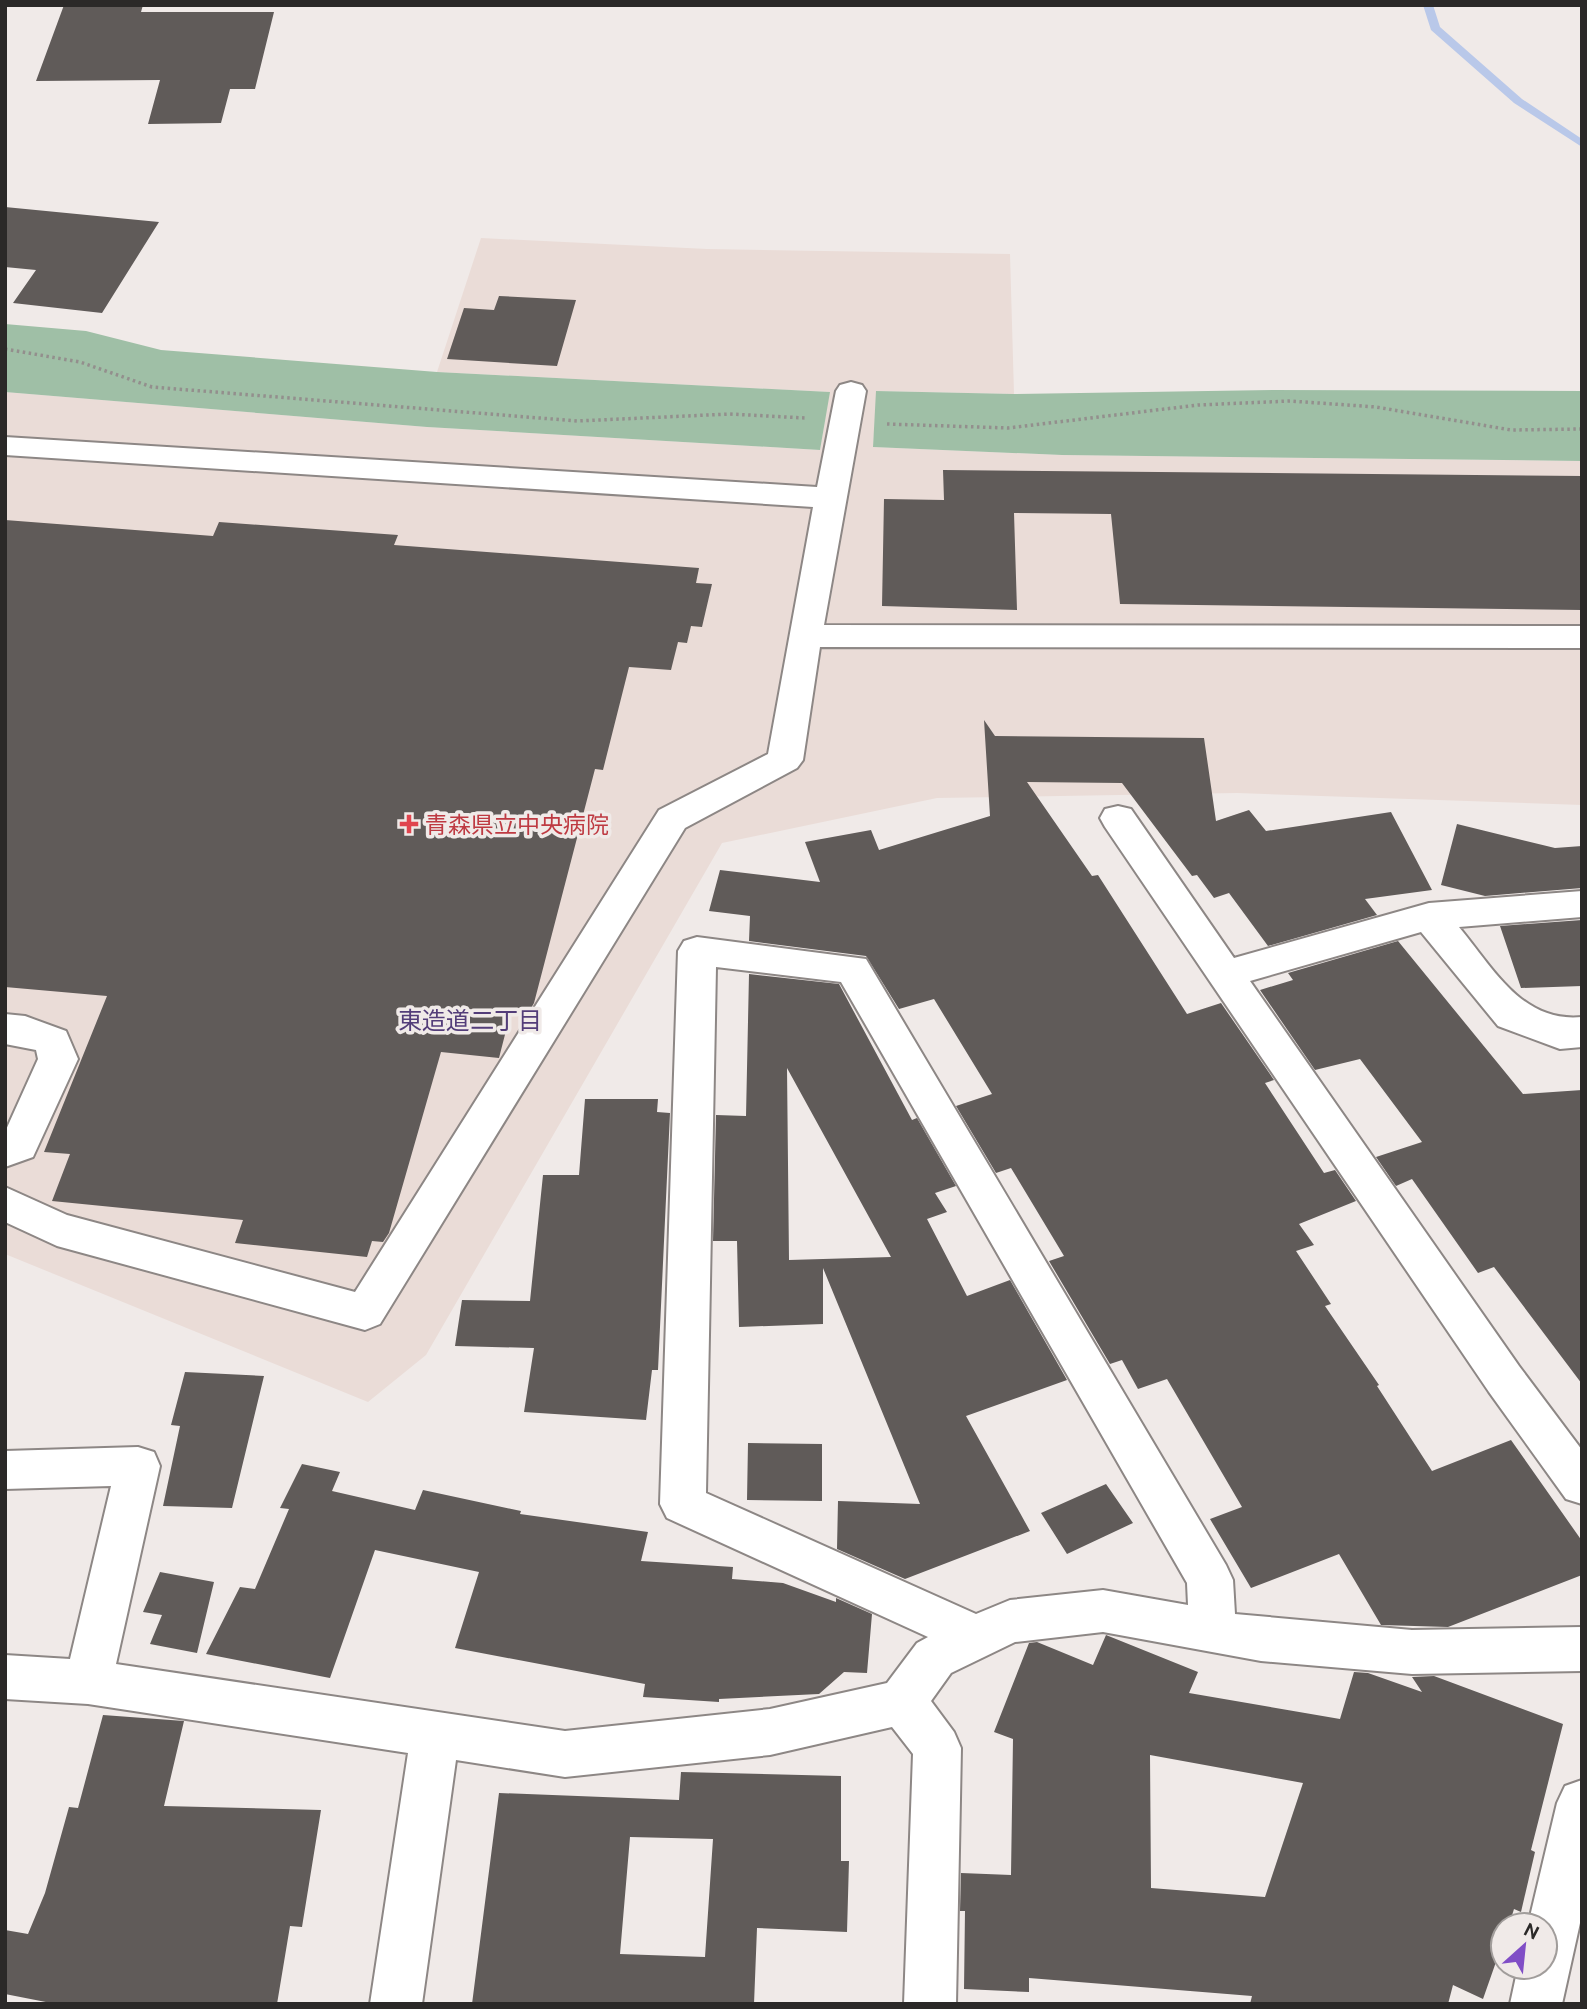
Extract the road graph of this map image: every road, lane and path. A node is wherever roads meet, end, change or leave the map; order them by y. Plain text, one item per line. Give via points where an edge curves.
1 (5, 349) edge
2 (848, 406) junction
3 (1582, 429) edge
4 (5, 446) edge
5 (831, 498) junction
6 (804, 636) junction
7 (1582, 637) edge
8 (1118, 818) dead end
9 (1582, 904) edge
10 (1429, 916) junction
11 (1225, 974) junction
12 (5, 1029) edge
13 (1582, 1032) edge
14 (5, 1151) edge
15 (5, 1203) edge
16 (5, 1471) edge
17 (1582, 1485) edge
18 (1213, 1631) junction
19 (977, 1637) junction
20 (1582, 1649) edge
21 (5, 1677) edge
22 (88, 1682) junction
23 (902, 1702) junction
24 (435, 1735) junction
25 (1582, 1803) edge
26 (1570, 1913) edge
27 (1559, 1936) edge
28 (1541, 1981) edge
29 (396, 2004) edge
30 (930, 2004) edge
31 (1536, 2004) edge

1 - 2 path via 116,371 152,387 577,421
2 - 3 path via 977,429 1256,401 1393,410 1500,430
2 - 5 street
4 - 5 street
5 - 6 street
6 - 7 street
6 - 15 street via 785,760 672,819 365,1312 57,1229
8 - 11 street
9 - 10 street
10 - 11 street
10 - 13 street via 1511,1016 1560,1034
11 - 17 street
12 - 14 street via 52,1041 58,1059 19,1146
16 - 22 street via 138,1466
18 - 19 street via 1102,1611 1010,1621
18 - 19 street via 1210,1580 853,969 697,951 683,1504
18 - 20 street via 1261,1640 1412,1652
19 - 23 street via 934,1658
21 - 22 street
22 - 24 street
23 - 24 street via 771,1732 565,1754
23 - 30 street via 937,1748
24 - 29 street
25 - 26 street
26 - 27 street
28 - 31 street

